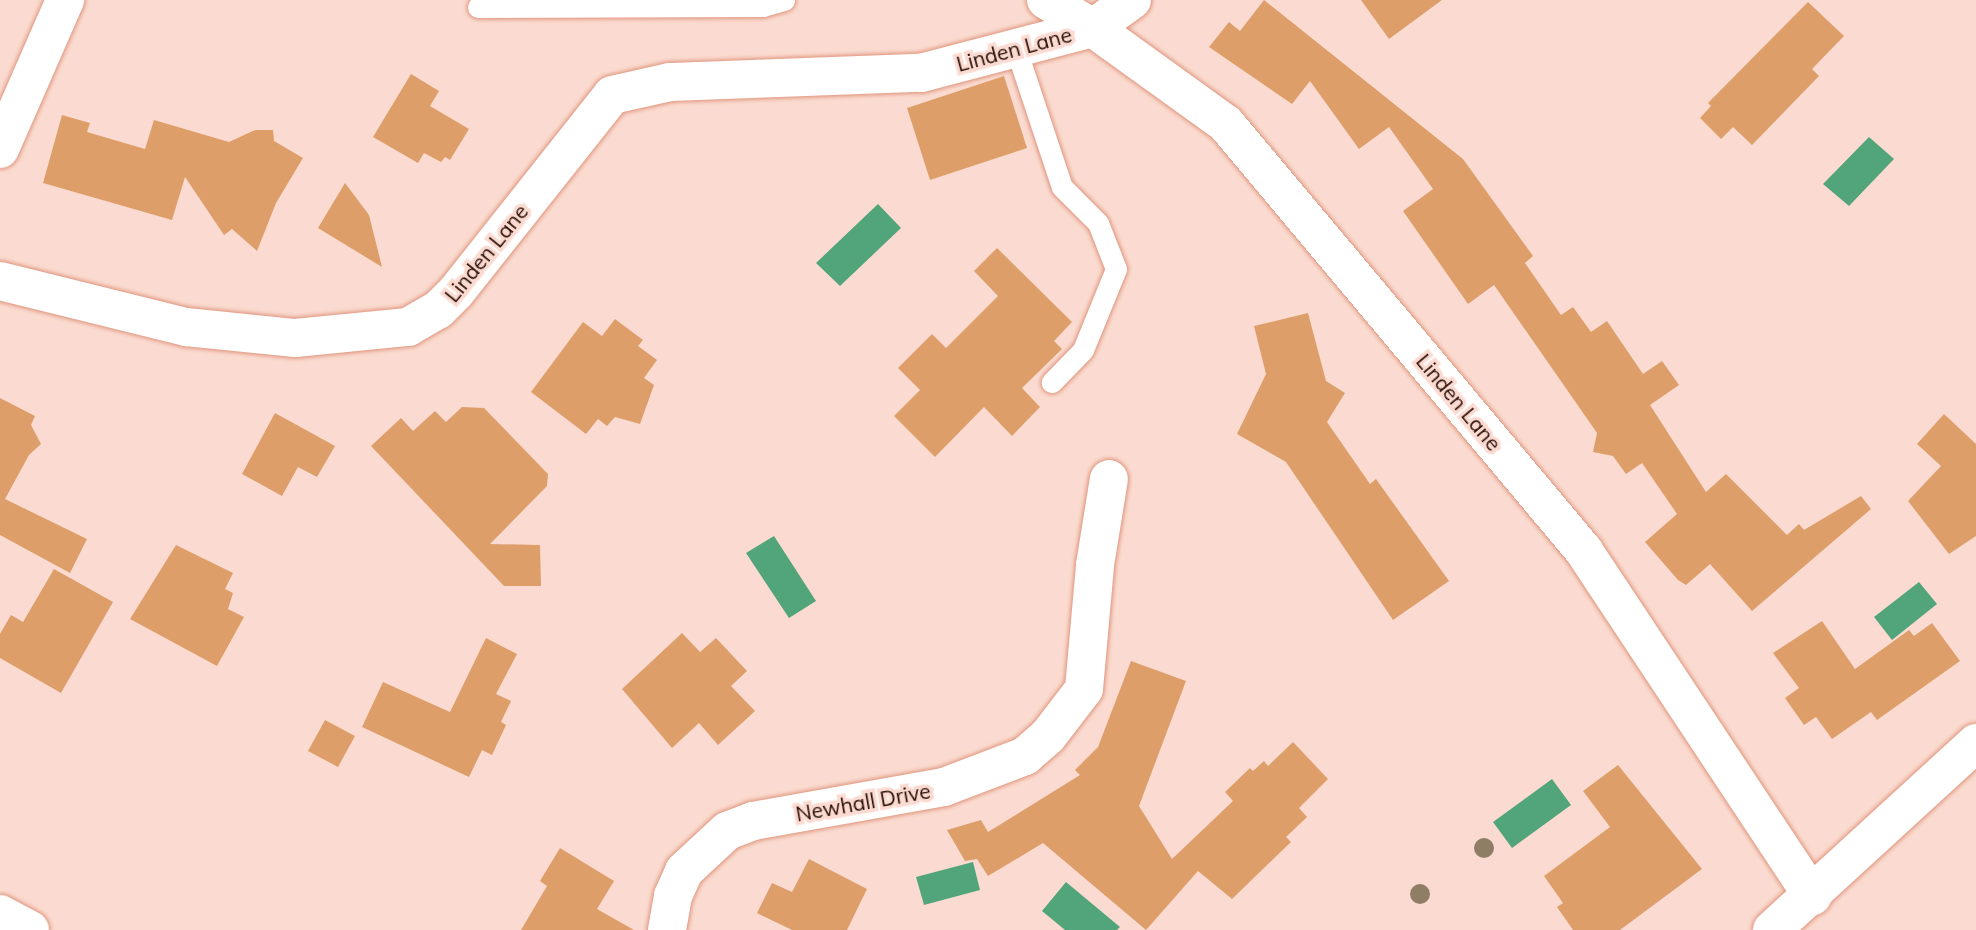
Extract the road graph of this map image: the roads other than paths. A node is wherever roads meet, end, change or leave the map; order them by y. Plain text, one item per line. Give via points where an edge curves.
1 (65, 0) edge
2 (784, 0) edge
3 (1046, 0) edge
4 (1132, 0) edge
5 (478, 7) dead end
6 (1093, 28) junction
7 (1016, 49) junction
8 (0, 149) edge
9 (0, 281) edge
10 (1052, 382) dead end
11 (1109, 479) dead end
12 (1976, 743) edge
13 (1812, 896) junction
14 (0, 914) edge
15 (30, 930) edge
16 (667, 930) edge
17 (1772, 930) edge

1 - 8 street
2 - 5 lane via 763,6
3 - 6 street
4 - 6 street
6 - 7 street, Linden Lane
6 - 13 street, Linden Lane via 1226,124 1584,551
7 - 9 street, Linden Lane via 921,73 670,82 612,94 456,292 438,310 408,327 295,338 186,327
7 - 10 lane via 1062,187 1098,223 1116,270 1083,350
11 - 16 street, Newhall Drive via 1094,565 1084,688 1048,736 1025,756 944,787 753,821 727,831 684,871 673,896
12 - 13 street
13 - 17 street
14 - 15 street

